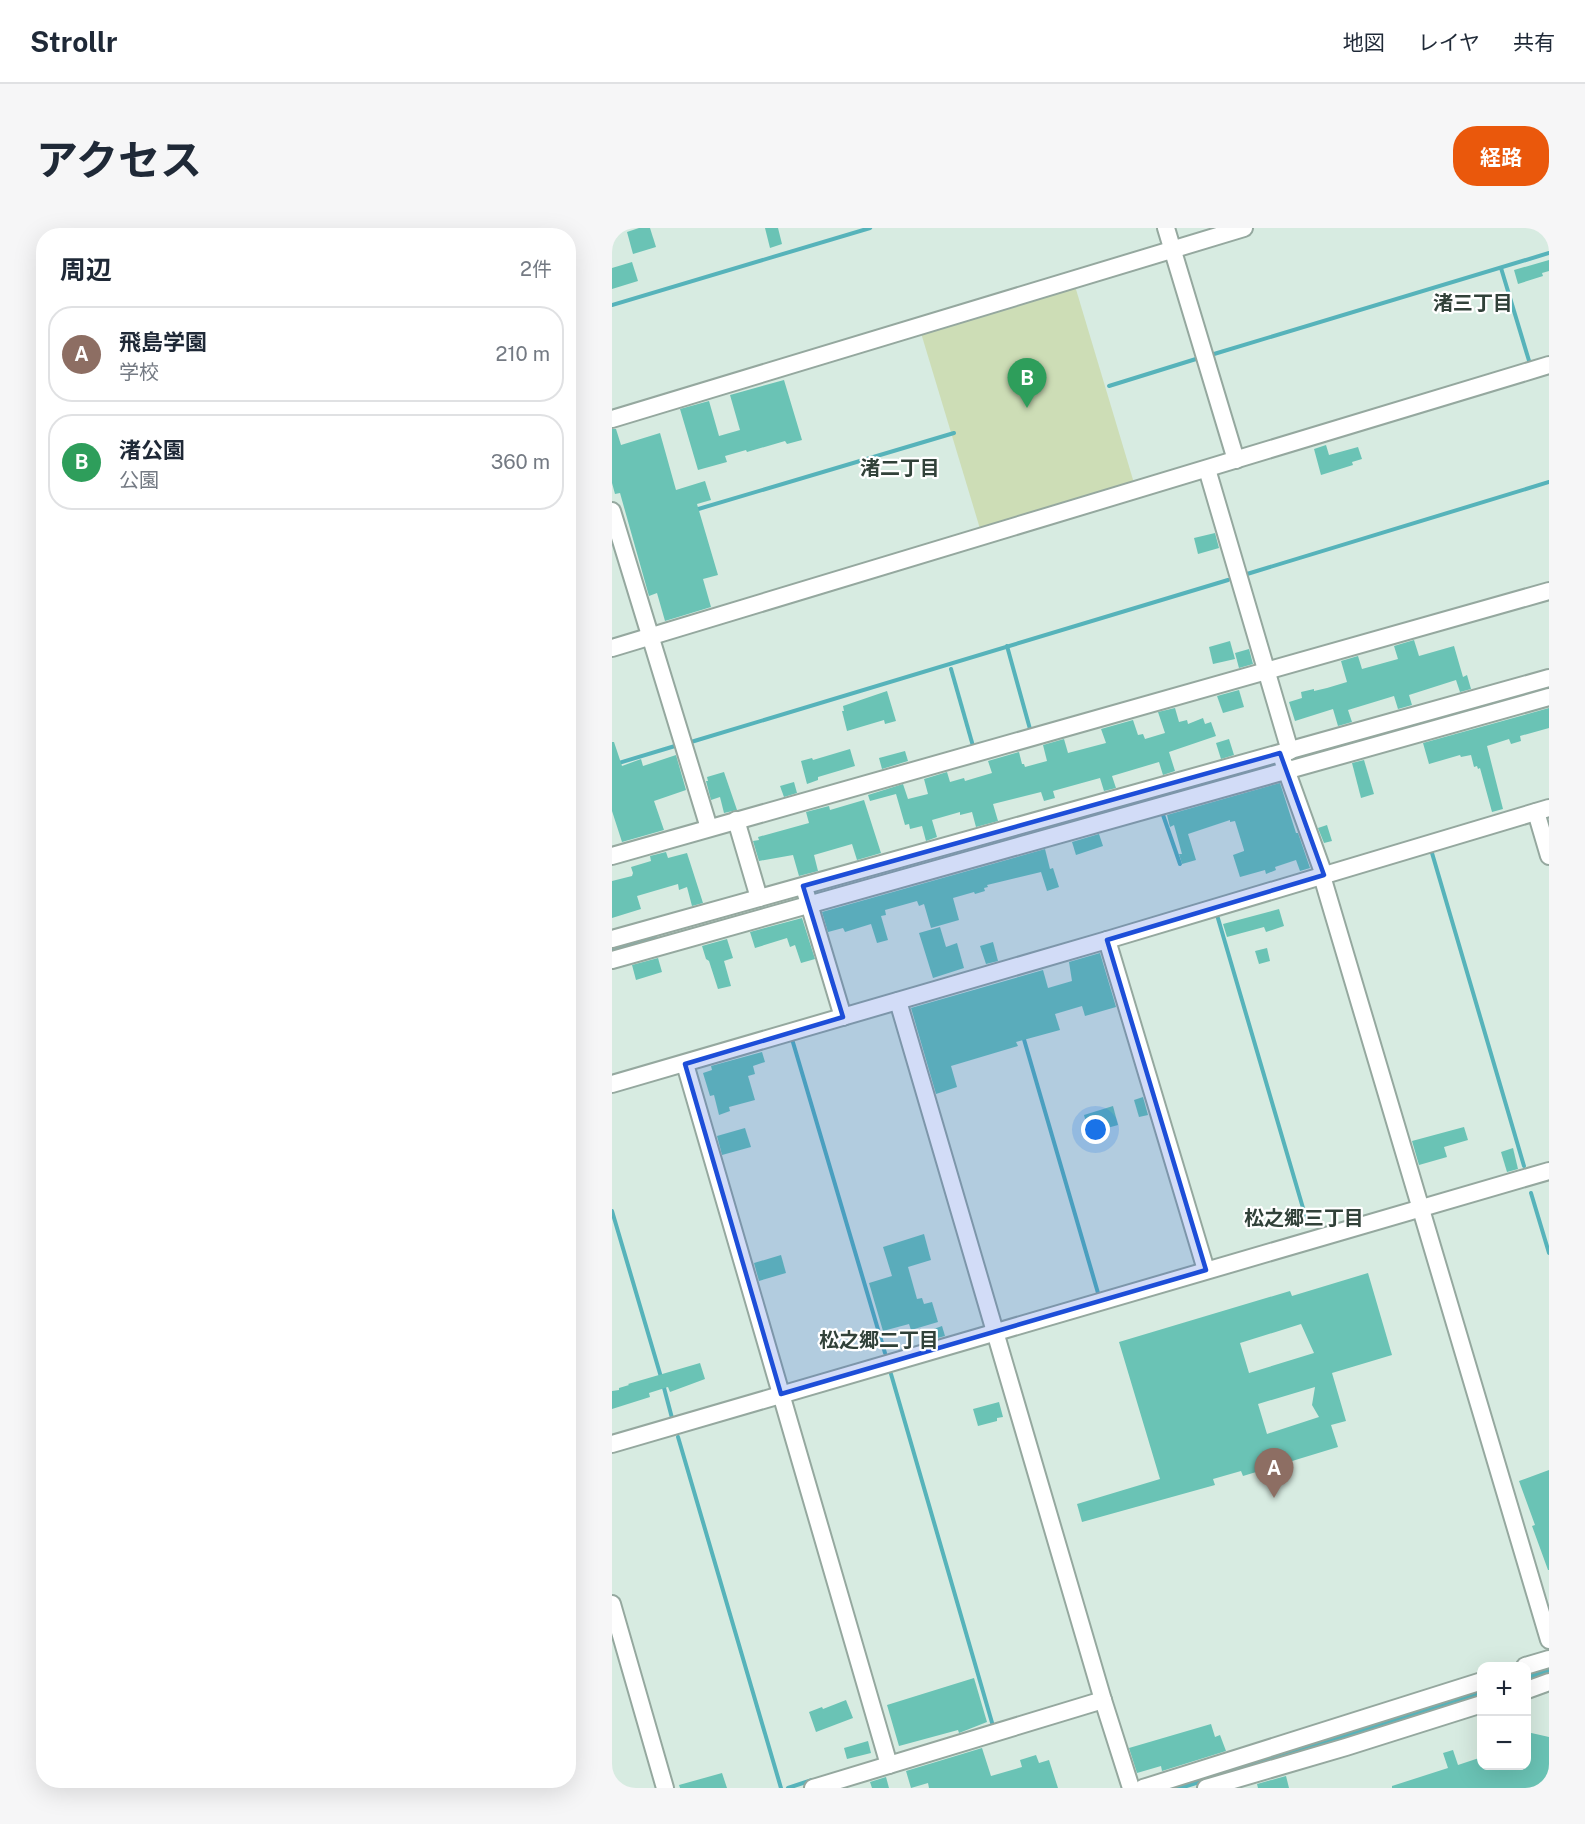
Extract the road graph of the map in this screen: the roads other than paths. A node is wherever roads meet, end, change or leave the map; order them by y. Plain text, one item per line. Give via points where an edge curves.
1 (1166, 228) edge
2 (1244, 228) edge
3 (1173, 250) junction
4 (1549, 365) edge
5 (612, 419) edge
6 (1236, 460) junction
7 (1207, 469) junction
8 (612, 511) edge
9 (1549, 591) edge
10 (651, 636) junction
11 (612, 648) edge
12 (1266, 671) junction
13 (1549, 678) edge
14 (1549, 697) edge
15 (1285, 760) junction
16 (1543, 810) edge
17 (736, 820) junction
18 (709, 828) junction
19 (612, 856) edge
20 (1549, 856) edge
21 (1323, 876) junction
22 (806, 896) junction
23 (759, 898) junction
24 (612, 939) edge
25 (1107, 940) junction
26 (612, 960) edge
27 (898, 1001) junction
28 (843, 1017) junction
29 (685, 1064) junction
30 (612, 1084) edge
31 (1549, 1172) edge
32 (1421, 1210) junction
33 (1206, 1270) junction
34 (995, 1331) junction
35 (781, 1394) junction
36 (612, 1444) edge
37 (612, 1604) edge
38 (1549, 1640) edge
39 (1549, 1659) edge
40 (1531, 1664) edge
41 (1549, 1682) edge
42 (1477, 1683) edge
43 (1531, 1688) edge
44 (1103, 1700) junction
45 (1477, 1706) edge
46 (1339, 1727) junction
47 (1346, 1747) junction
48 (889, 1765) junction
49 (665, 1788) edge
50 (813, 1788) edge
51 (1131, 1788) edge
52 (1143, 1788) edge
53 (1206, 1788) edge

1 - 3 street
2 - 3 street
3 - 5 street
3 - 6 street
4 - 6 street
6 - 7 street
7 - 10 street
7 - 12 street
8 - 10 street
9 - 12 street
10 - 11 street
10 - 18 street
12 - 15 street
12 - 17 street
13 - 15 street
14 - 15 street
15 - 21 street
15 - 22 street
16 - 20 street
16 - 21 street
17 - 18 street
17 - 23 street
18 - 19 street
21 - 25 street
21 - 32 street
22 - 23 street
22 - 26 street
22 - 28 street
23 - 24 street
25 - 27 street
25 - 33 street
27 - 28 street
27 - 34 street
28 - 29 street
29 - 30 street
29 - 35 street
31 - 32 street
32 - 33 street
32 - 38 street
33 - 34 street
34 - 35 street
34 - 44 street
35 - 36 street
35 - 48 street
37 - 49 street
39 - 40 street
41 - 43 street
42 - 46 street
44 - 48 street
44 - 51 street
45 - 47 street
46 - 47 street
46 - 52 street
47 - 53 street
48 - 50 street

